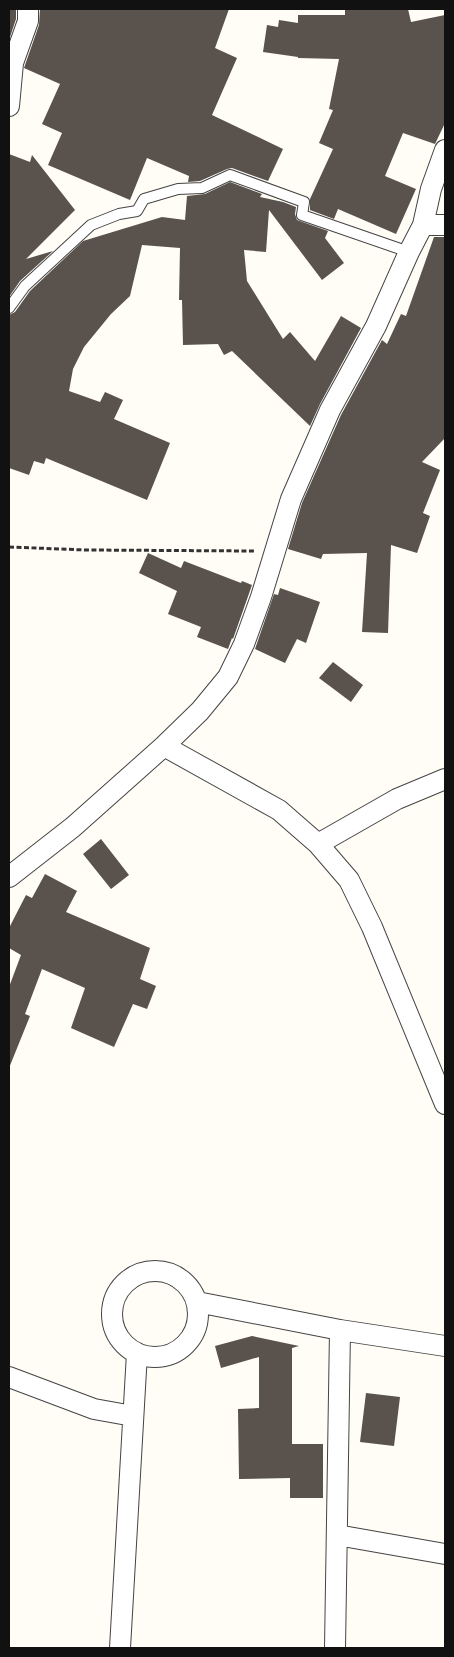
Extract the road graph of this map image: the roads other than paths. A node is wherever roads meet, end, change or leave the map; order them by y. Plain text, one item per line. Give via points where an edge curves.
1 (28, 9) edge
2 (9, 106) edge
3 (445, 150) edge
4 (445, 225) edge
5 (424, 226) junction
6 (409, 252) junction
7 (9, 308) edge
8 (164, 746) junction
9 (445, 779) edge
10 (318, 844) junction
11 (9, 877) edge
12 (445, 1104) edge
13 (197, 1302) junction
14 (340, 1330) junction
15 (445, 1346) edge
16 (137, 1353) junction
17 (9, 1377) edge
18 (133, 1416) junction
19 (337, 1535) junction
20 (445, 1554) edge
21 (120, 1648) edge
22 (336, 1648) edge

1 - 2 street via 28,21 13,63
3 - 5 street via 431,189
4 - 5 street
5 - 6 street
6 - 7 lane via 302,215 304,202 230,176 202,188 178,189 144,199 137,211 118,214 91,225 25,286
6 - 8 street via 376,326 330,410 291,499 261,597 228,677 200,711
8 - 10 street via 279,810
8 - 11 street via 73,827
9 - 10 street via 397,799
10 - 12 street via 349,880
13 - 14 street
13 - 16 street via 198,1321 190,1340 175,1352 156,1357
13 - 16 street via 186,1283 168,1272 146,1271 127,1281 114,1299 112,1320 120,1340
14 - 15 street
14 - 19 street
16 - 18 street
17 - 18 street via 94,1409
18 - 21 street
19 - 20 street
19 - 22 street

